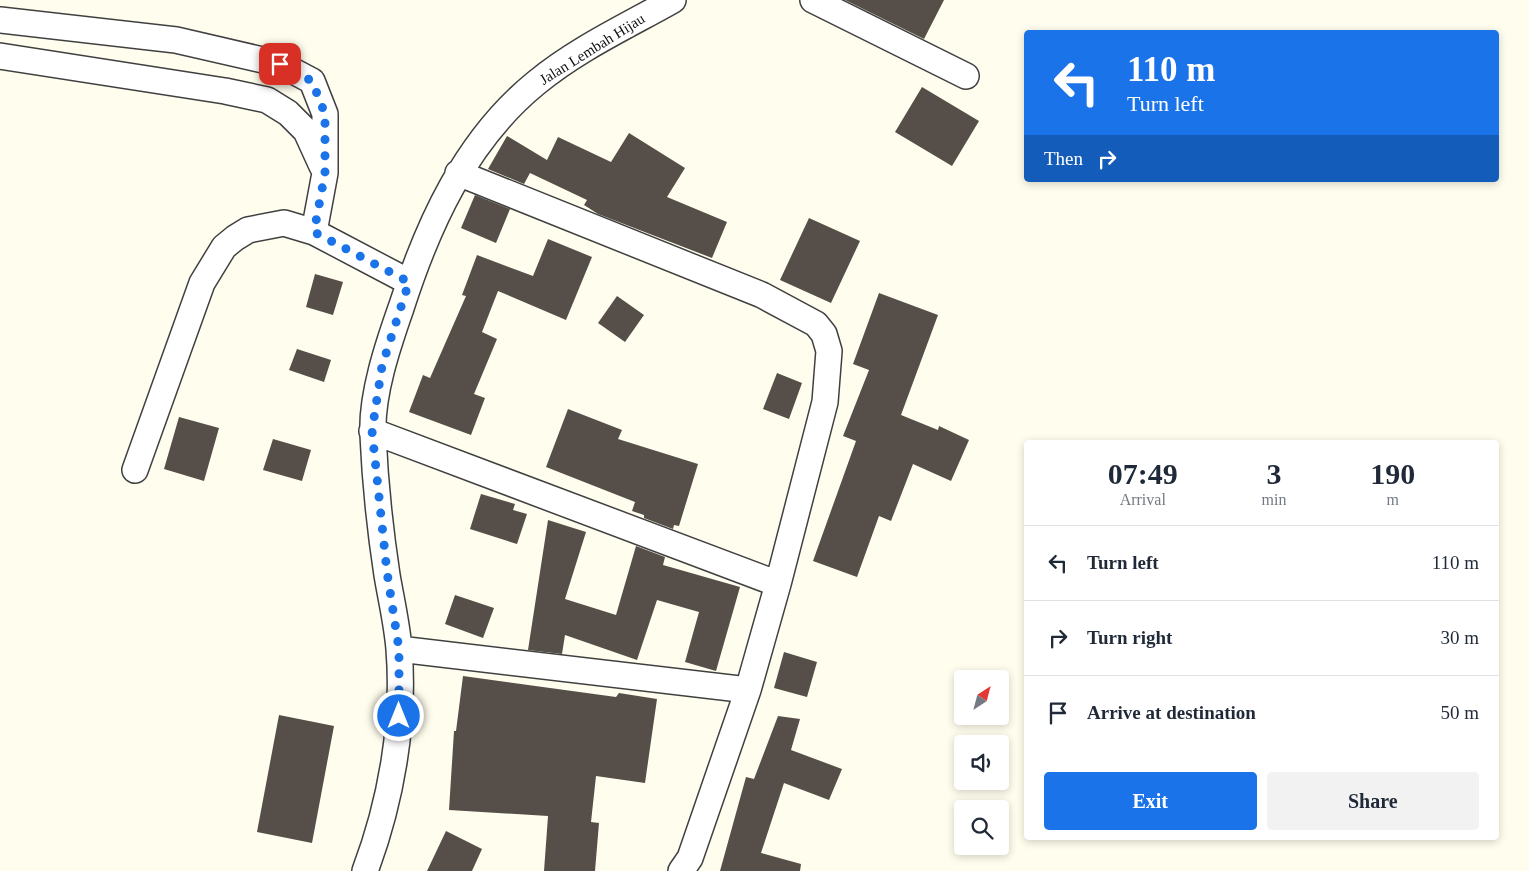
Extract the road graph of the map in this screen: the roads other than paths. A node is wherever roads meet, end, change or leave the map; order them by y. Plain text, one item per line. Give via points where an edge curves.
1 (673, 0) edge
2 (813, 0) edge
3 (0, 20) edge
4 (0, 56) edge
5 (966, 76) dead end
6 (325, 173) junction
7 (458, 173) junction
8 (314, 232) junction
9 (409, 282) junction
10 (372, 431) junction
11 (136, 470) dead end
12 (778, 584) junction
13 (399, 649) junction
14 (748, 690) junction
15 (366, 871) edge
16 (682, 871) edge

1 - 7 street, Jalan Lembah Hijau via 578,54 536,83 499,117
2 - 5 street
3 - 6 street via 176,40 280,64 312,81 325,114
4 - 6 street via 267,100 288,113 306,131
6 - 8 street
7 - 9 street, Jalan Lembah Hijau
7 - 12 street via 762,295 816,324 824,334 829,351 825,402
8 - 9 street
8 - 11 street via 284,223 265,225 248,230 224,247 202,283
9 - 10 street, Jalan Lembah Hijau via 382,366
10 - 12 street
10 - 13 street, Jalan Lembah Hijau
12 - 14 street
13 - 14 street
13 - 15 street, Jalan Lembah Hijau via 399,716 390,786 379,835
14 - 16 street via 690,858

